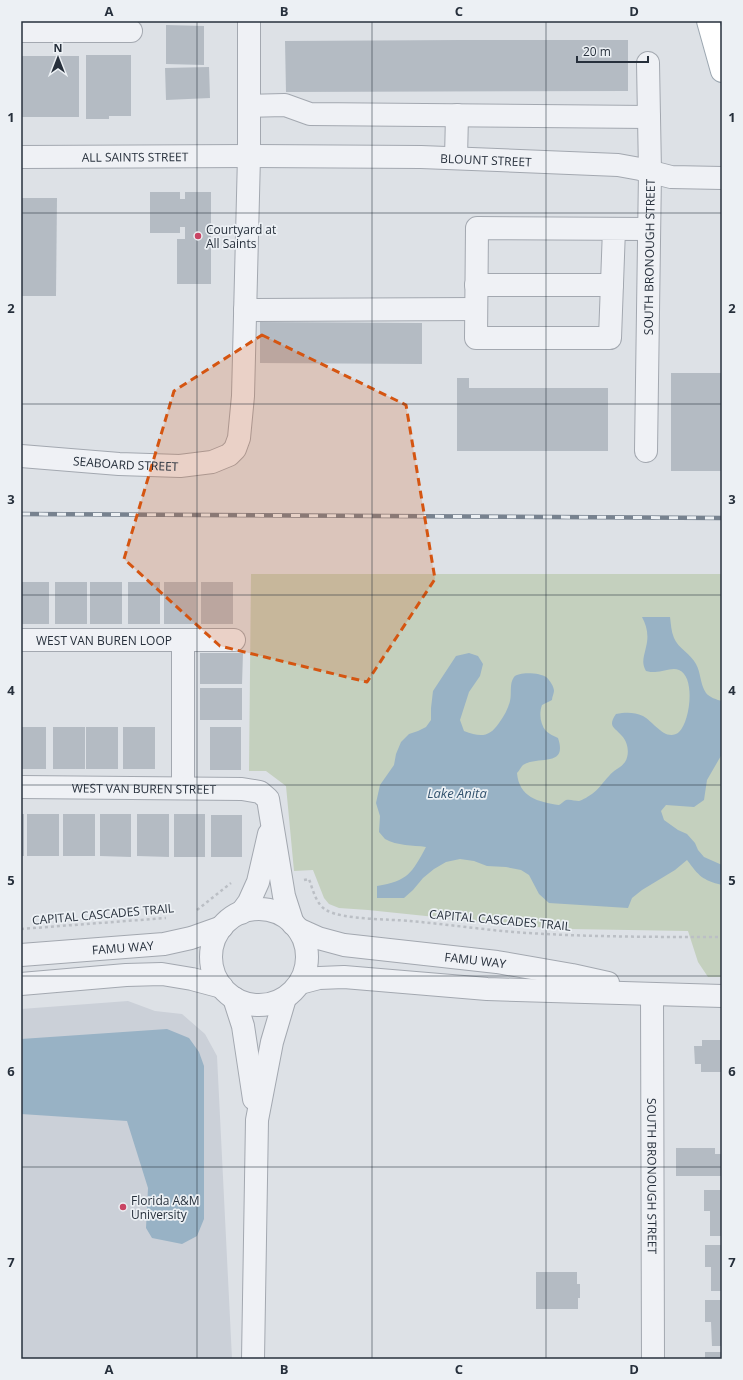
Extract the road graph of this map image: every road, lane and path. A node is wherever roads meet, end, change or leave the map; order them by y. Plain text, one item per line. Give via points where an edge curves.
1 (250, 21) edge
2 (708, 21) edge
3 (34, 27) edge
4 (131, 31) dead end
5 (648, 63) dead end
6 (722, 71) edge
7 (249, 106) junction
8 (457, 115) junction
9 (649, 117) junction
10 (248, 156) junction
11 (21, 157) edge
12 (456, 158) junction
13 (650, 172) junction
14 (722, 178) edge
15 (614, 229) junction
16 (649, 229) junction
17 (476, 285) junction
18 (612, 285) junction
19 (476, 309) junction
20 (245, 310) junction
21 (646, 451) dead end
22 (21, 456) edge
23 (21, 640) edge
24 (183, 640) junction
25 (234, 640) dead end
26 (21, 787) edge
27 (183, 788) junction
28 (272, 825) junction
29 (302, 880) dead end
30 (238, 883) dead end
31 (194, 912) dead end
32 (241, 913) junction
33 (167, 918) dead end
34 (222, 927) junction
35 (296, 927) junction
36 (21, 929) edge
37 (722, 937) edge
38 (21, 955) edge
39 (21, 984) edge
40 (292, 990) junction
41 (228, 992) junction
42 (652, 994) junction
43 (722, 996) edge
44 (257, 1120) junction
45 (253, 1359) edge
46 (653, 1359) edge

1 - 7 street
2 - 6 main road
3 - 4 street
5 - 9 street, SOUTH BRONOUGH STREET
7 - 8 street via 285,105 310,114
7 - 10 street
8 - 9 street
8 - 12 street
9 - 13 street, SOUTH BRONOUGH STREET
10 - 11 street, ALL SAINTS STREET
10 - 12 street, BLOUNT STREET
10 - 20 street
12 - 13 street, BLOUNT STREET via 618,165
13 - 14 street, BLOUNT STREET via 677,178
13 - 16 street, SOUTH BRONOUGH STREET
15 - 16 street
15 - 17 street via 477,228
15 - 18 street
16 - 21 street, SOUTH BRONOUGH STREET
17 - 18 street
17 - 19 street
18 - 19 street via 610,338 476,338
19 - 20 street
20 - 22 street, SEABOARD STREET via 243,396 239,438 235,449 228,455 212,462 180,466
23 - 24 street, WEST VAN BUREN LOOP
24 - 25 street
24 - 27 street, WEST VAN BUREN LOOP
26 - 27 street, WEST VAN BUREN STREET
27 - 28 street, WEST VAN BUREN STREET via 255,790 265,796 269,804
28 - 32 street via 258,882
28 - 35 street via 284,896
29 - 37 path, CAPITAL CASCADES TRAIL via 309,879 320,906 345,916 562,935
30 - 31 path via 232,883
32 - 34 street, FAMU WAY
32 - 35 street, FAMU WAY via 269,911 286,918
33 - 36 path, CAPITAL CASCADES TRAIL
34 - 38 street, FAMU WAY via 164,944
34 - 41 street, FAMU WAY via 213,946 213,968 216,978
35 - 40 street via 306,947 307,966
35 - 42 street, FAMU WAY via 318,938 344,945 524,966
39 - 41 street, FAMU WAY via 162,974 192,979
40 - 41 street, FAMU WAY via 270,1004 254,1005 243,1002
40 - 42 street, FAMU WAY via 320,978 344,977 487,989
40 - 44 street via 272,1042
41 - 44 street via 239,1012 245,1034
42 - 43 street, FAMU WAY
42 - 46 street, SOUTH BRONOUGH STREET
44 - 45 street

